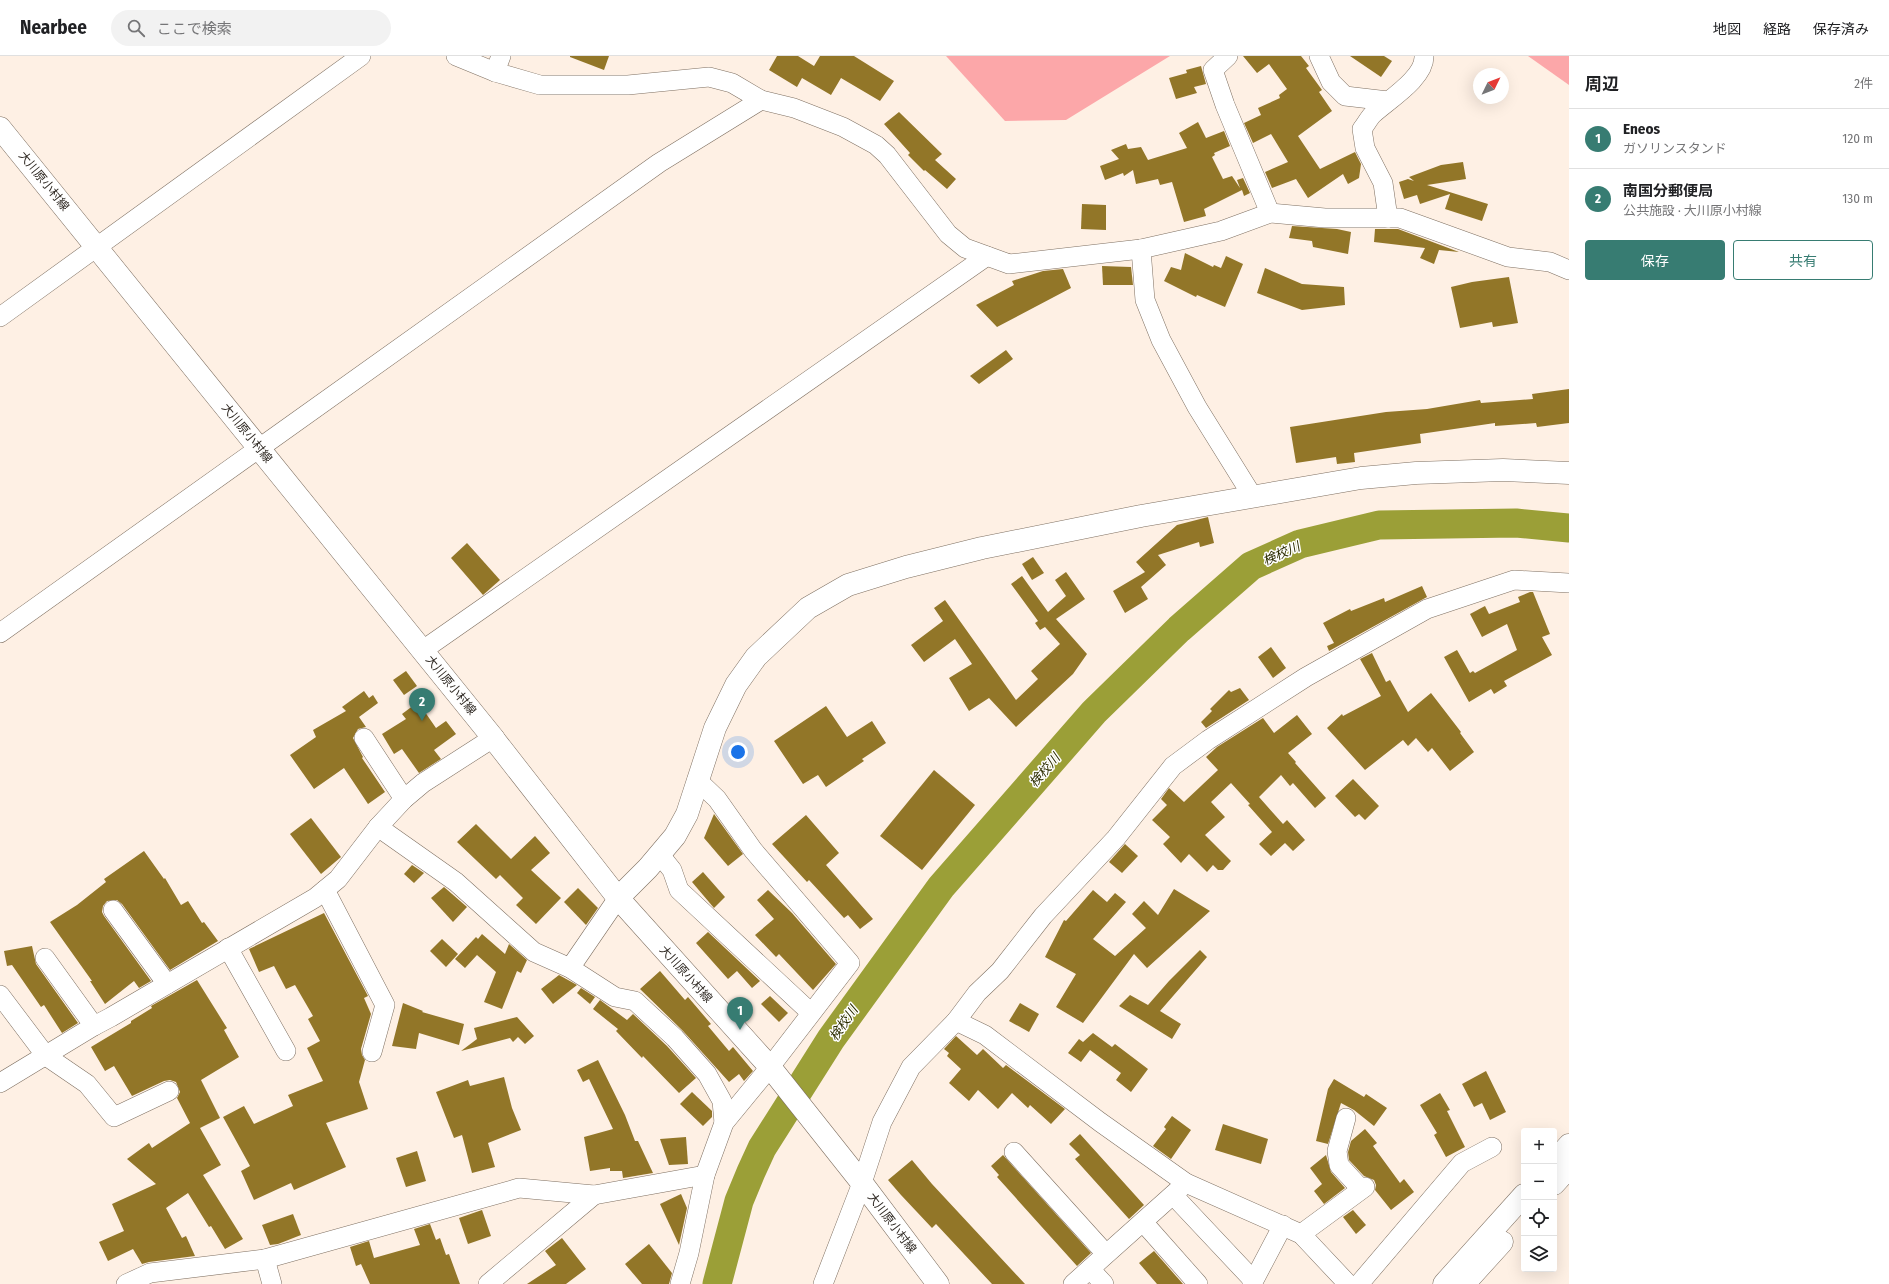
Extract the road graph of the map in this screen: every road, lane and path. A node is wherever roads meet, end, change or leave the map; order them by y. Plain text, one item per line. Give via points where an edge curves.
1 (361, 56) edge
2 (456, 56) edge
3 (1228, 56) edge
4 (1319, 56) edge
5 (1424, 56) edge
6 (498, 64) edge
7 (761, 100) junction
8 (1388, 101) junction
9 (0, 128) edge
10 (1270, 213) junction
11 (1388, 218) junction
12 (98, 248) junction
13 (1141, 249) junction
14 (986, 256) junction
15 (1569, 270) edge
16 (0, 317) edge
17 (259, 449) junction
18 (1569, 473) edge
19 (1253, 497) junction
20 (1569, 583) edge
21 (0, 633) edge
22 (423, 650) junction
23 (364, 738) dead end
24 (494, 738) junction
25 (697, 780) junction
26 (404, 799) junction
27 (378, 827) junction
28 (660, 855) junction
29 (325, 890) junction
30 (618, 898) junction
31 (113, 910) dead end
32 (228, 948) junction
33 (45, 958) dead end
34 (570, 968) junction
35 (167, 984) junction
36 (0, 995) edge
37 (810, 1012) junction
38 (956, 1021) junction
39 (94, 1026) junction
40 (286, 1051) dead end
41 (372, 1052) dead end
42 (46, 1056) junction
43 (770, 1067) junction
44 (0, 1083) edge
45 (169, 1091) dead end
46 (1346, 1118) dead end
47 (724, 1123) junction
48 (1569, 1145) edge
49 (1492, 1147) dead end
50 (1014, 1152) dead end
51 (1557, 1159) edge
52 (1569, 1167) edge
53 (705, 1175) junction
54 (1557, 1181) edge
55 (862, 1183) junction
56 (1180, 1189) junction
57 (594, 1195) junction
58 (1521, 1198) edge
59 (1521, 1221) edge
60 (1143, 1222) junction
61 (1282, 1225) junction
62 (1301, 1234) junction
63 (1106, 1254) junction
64 (265, 1259) junction
65 (1090, 1269) junction
66 (1252, 1282) edge
67 (126, 1284) edge
68 (272, 1284) edge
69 (488, 1284) edge
70 (680, 1284) edge
71 (823, 1284) edge
72 (938, 1284) edge
73 (1073, 1284) edge
74 (1104, 1284) edge
75 (1198, 1284) edge
76 (1348, 1284) edge
77 (1359, 1284) edge
78 (1444, 1284) edge
79 (1464, 1284) edge

1 - 12 street
2 - 6 street
3 - 10 street via 1213,70
4 - 8 street via 1331,82 1345,96
5 - 8 street via 1414,79
6 - 7 street via 540,85 628,85 709,77 732,82
7 - 14 street via 794,108 843,127 876,145 887,155 948,234 965,248
7 - 17 street via 658,163
8 - 11 street via 1372,115 1362,129 1365,148 1383,183
9 - 12 main road, 大川原小村線
10 - 11 street via 1325,218
10 - 13 street via 1221,231
11 - 15 street via 1400,218 1508,257 1550,262
12 - 16 street
12 - 17 main road, 大川原小村線
13 - 14 street via 1009,264
13 - 19 street via 1145,300 1161,340 1197,407
14 - 22 street
17 - 21 street
17 - 22 main road, 大川原小村線
18 - 19 main road via 1502,470 1416,473 1361,478
19 - 25 main road via 1141,516 982,548 848,585 808,608 756,657 736,685 715,728
20 - 38 street via 1514,580 1427,609 1306,677 1208,740 1173,766 1116,838 1043,916
22 - 24 main road, 大川原小村線
23 - 26 street
24 - 26 street via 423,783
24 - 30 main road, 大川原小村線
25 - 28 main road via 687,814 675,836
25 - 37 street via 717,799 753,850 850,963
26 - 27 street
27 - 29 street via 338,879
27 - 34 street via 456,882 534,952
28 - 30 main road
28 - 37 street via 672,870 679,890
29 - 32 street
29 - 41 street via 385,1005
30 - 34 street
30 - 43 main road, 大川原小村線
31 - 35 street
32 - 35 street
32 - 40 street
33 - 39 street
34 - 47 street via 615,997 635,1001 675,1038 707,1074 722,1102
35 - 39 street
36 - 42 street
37 - 43 street
38 - 55 street via 912,1067 882,1122
38 - 56 street via 985,1035 1100,1122
39 - 42 street
42 - 44 street
42 - 45 street via 87,1084 114,1117
43 - 47 street
43 - 55 main road, 大川原小村線
46 - 62 street via 1337,1151 1339,1165 1363,1188
47 - 53 street
48 - 51 main road
49 - 77 street via 1462,1162
50 - 63 street
52 - 54 main road
53 - 57 street
53 - 70 street
55 - 71 street
55 - 72 main road, 大川原小村線
56 - 60 street
56 - 61 street
56 - 66 street
57 - 64 street via 520,1188
57 - 69 street
58 - 78 main road
59 - 79 main road
60 - 63 street
60 - 75 street
61 - 62 street
61 - 66 street
62 - 76 street
63 - 65 street
64 - 67 street via 150,1273
64 - 68 street
65 - 73 street
65 - 74 street

